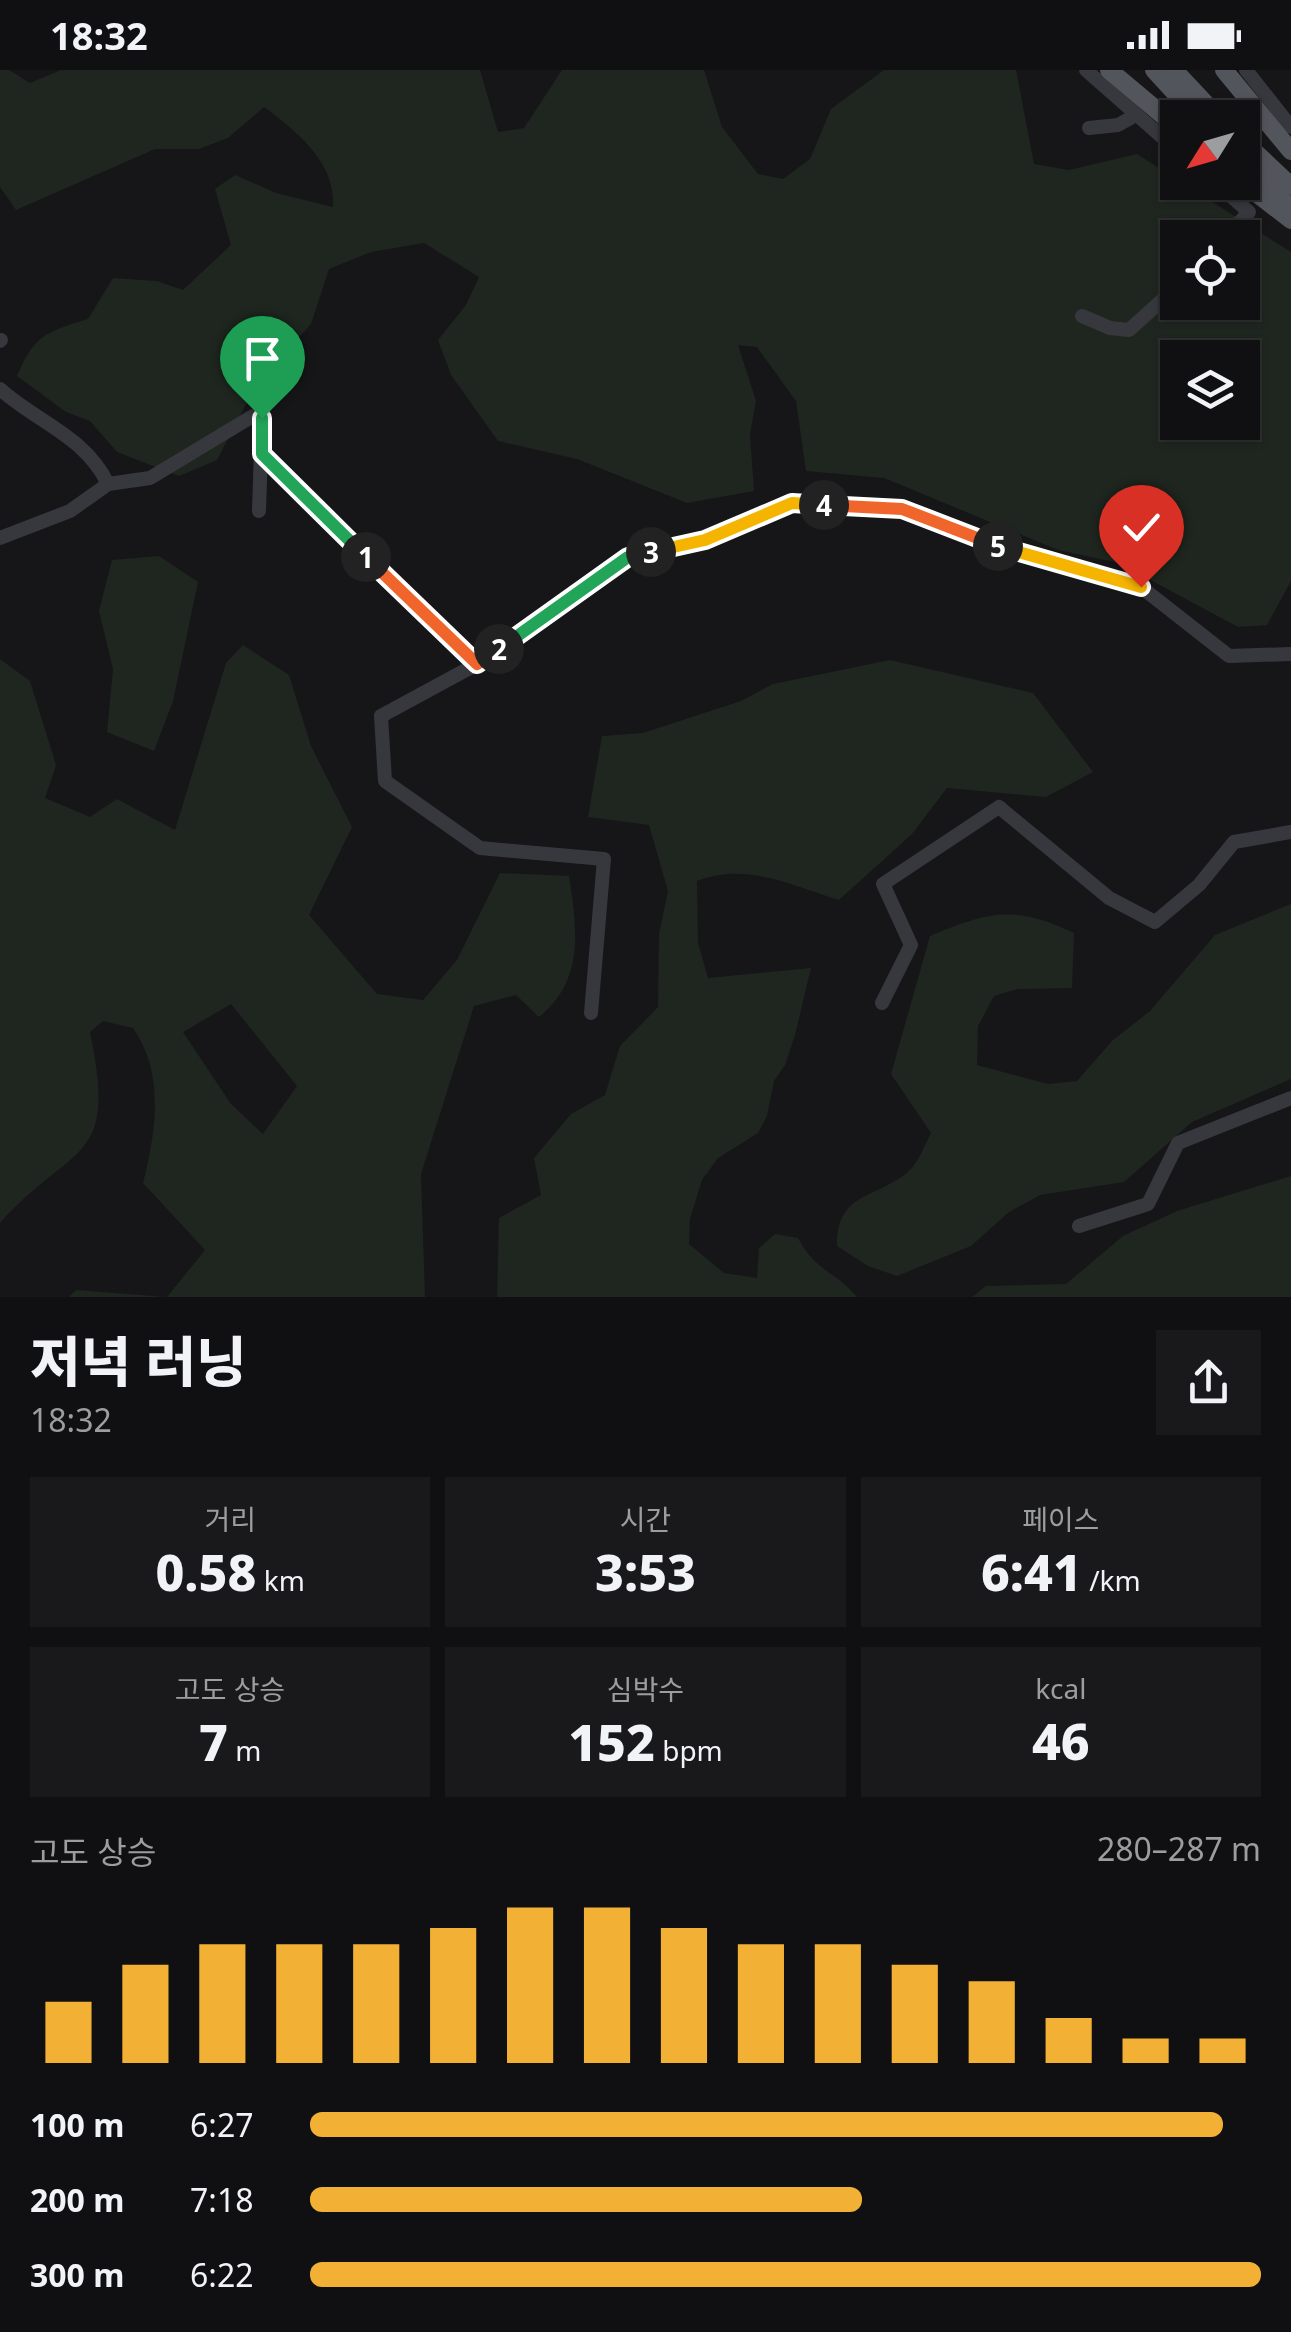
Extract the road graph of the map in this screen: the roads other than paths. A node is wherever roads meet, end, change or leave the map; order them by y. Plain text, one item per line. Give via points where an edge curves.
1 (1086, 70) edge
2 (1109, 70) edge
3 (1154, 70) edge
4 (1174, 70) edge
5 (1224, 70) edge
6 (1246, 70) edge
7 (1182, 100) edge
8 (1202, 100) edge
9 (1160, 113) edge
10 (1136, 115) junction
11 (1291, 127) edge
12 (1089, 128) dead end
13 (1160, 136) edge
14 (1291, 151) edge
15 (1260, 157) edge
16 (1260, 179) edge
17 (1291, 186) edge
18 (1260, 196) edge
19 (1235, 200) edge
20 (1291, 208) edge
21 (1242, 220) edge
22 (1291, 220) edge
23 (1160, 302) edge
24 (1082, 316) dead end
25 (0, 390) edge
26 (262, 454) junction
27 (108, 484) junction
28 (259, 511) dead end
29 (0, 538) edge
30 (0, 548) edge
31 (1291, 654) edge
32 (477, 664) junction
33 (1291, 832) edge
34 (882, 1003) dead end
35 (591, 1013) dead end
36 (1291, 1098) edge
37 (1078, 1226) dead end

1 - 10 street
2 - 9 main road
3 - 7 main road
4 - 8 main road
5 - 14 main road
6 - 11 street
10 - 12 street
10 - 13 street
15 - 17 main road
16 - 20 main road
18 - 22 main road
19 - 21 street via 1249,212
23 - 24 street via 1129,330
25 - 27 street via 28,414 66,432 97,462
26 - 27 street via 262,418 252,416 150,478
26 - 28 street
26 - 32 street
27 - 29 street via 70,510
29 - 30 street
31 - 32 street via 1229,656 1141,587 1022,555 902,509 792,503 705,540 628,557
32 - 35 street via 381,716 385,782 480,848 604,859
33 - 34 street via 1234,842 1199,885 1154,922 1109,898 999,807 882,884 911,945
36 - 37 street via 1178,1143 1148,1204

